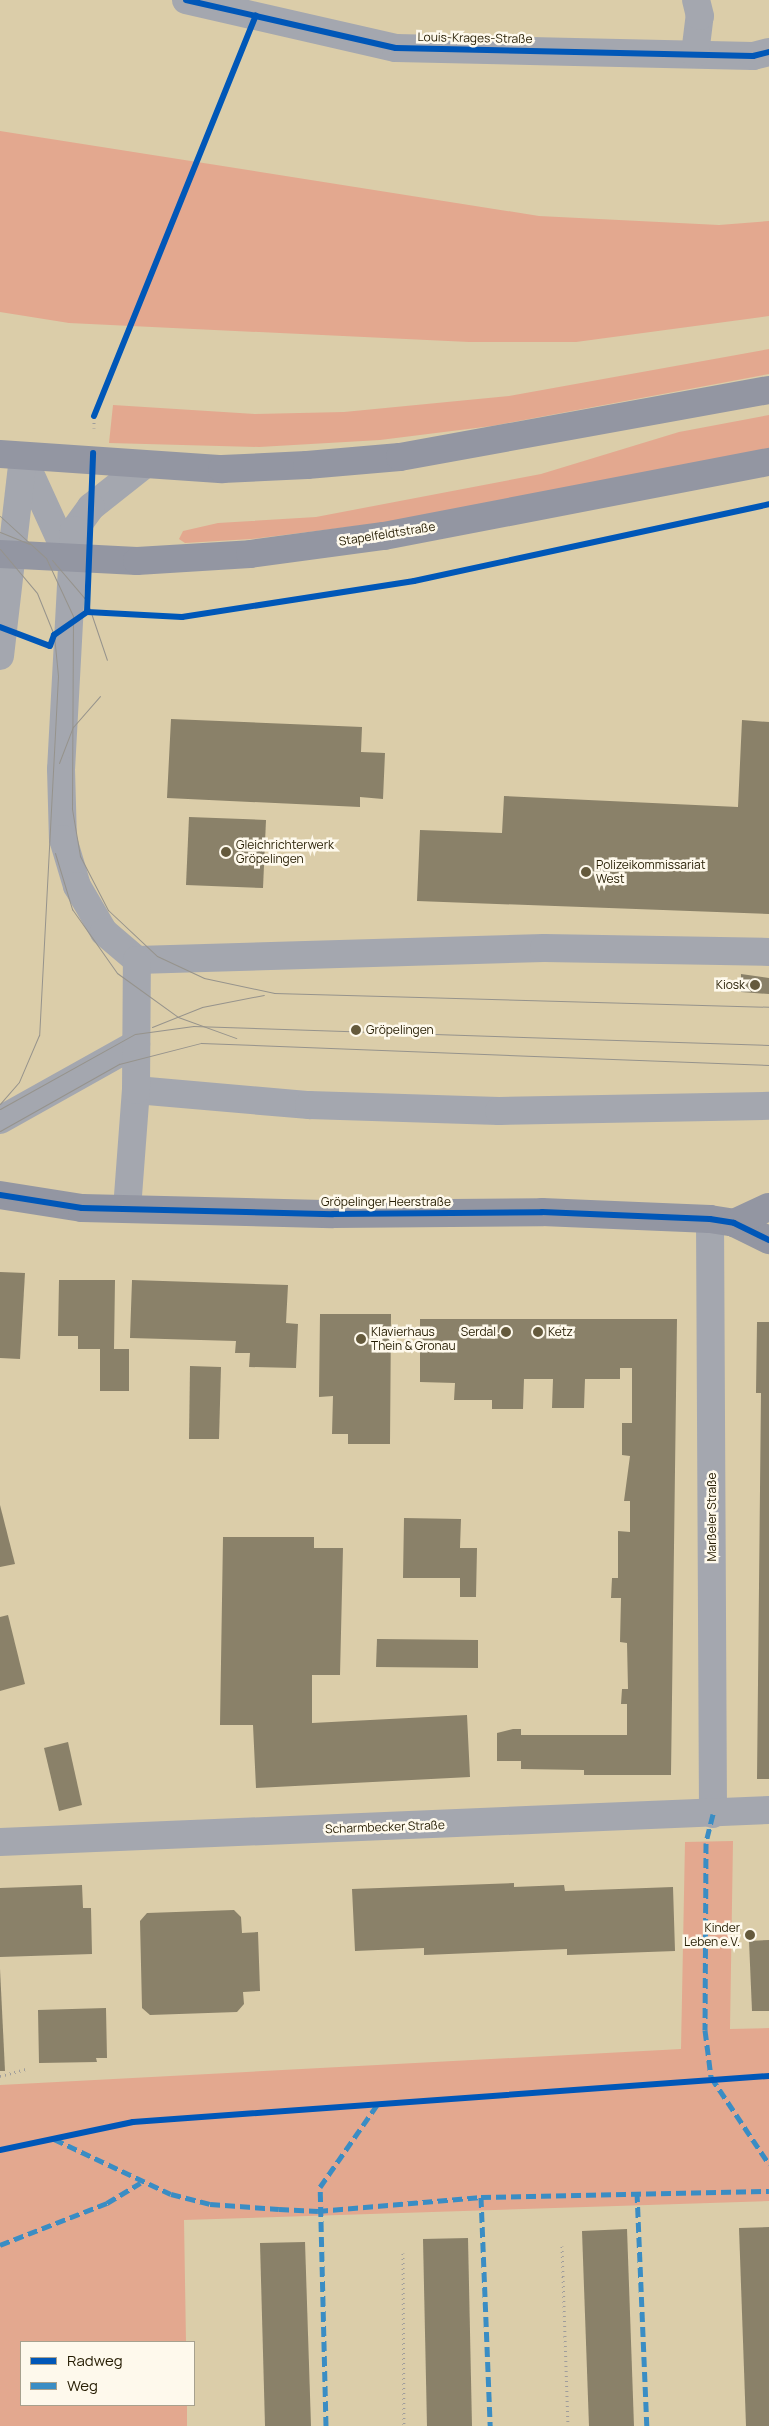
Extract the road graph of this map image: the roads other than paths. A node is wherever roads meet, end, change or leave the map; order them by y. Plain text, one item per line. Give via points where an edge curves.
1 (186, 0) edge
2 (696, 0) edge
3 (769, 52) edge
4 (695, 54) junction
5 (769, 390) edge
6 (12, 456) edge
7 (769, 462) edge
8 (144, 465) junction
9 (5, 554) edge
10 (69, 559) junction
11 (0, 656) edge
12 (769, 952) edge
13 (137, 960) junction
14 (136, 1044) junction
15 (136, 1090) junction
16 (769, 1106) edge
17 (0, 1120) edge
18 (0, 1195) edge
19 (769, 1207) edge
20 (126, 1209) junction
21 (722, 1221) junction
22 (769, 1240) edge
23 (769, 1810) edge
24 (713, 1814) junction
25 (0, 1842) edge

1 - 4 street, Louis-Krages-Straße via 396,48
2 - 4 street via 700,16
3 - 4 street, Louis-Krages-Straße
5 - 8 main road via 400,457 222,469
6 - 8 main road
6 - 9 street
6 - 10 street
7 - 10 main road, Stapelfeldtstraße via 327,544 232,555
8 - 10 street via 91,507 74,530
9 - 10 main road, Stapelfeldtstraße
9 - 11 street
10 - 13 street via 63,839 77,886 104,932
12 - 13 street via 544,948
13 - 14 street
14 - 15 street
14 - 17 street
15 - 16 street via 309,1104 499,1111
15 - 20 street
18 - 20 main road, Gröpelinger Heerstraße via 82,1208
19 - 21 main road, Gröpelinger Heerstraße
20 - 21 main road, Gröpelinger Heerstraße via 542,1212
21 - 22 main road, Gröpelinger Heerstraße
21 - 24 street, Marßeler Straße
23 - 24 street, Scharmbecker Straße
24 - 25 street, Scharmbecker Straße

